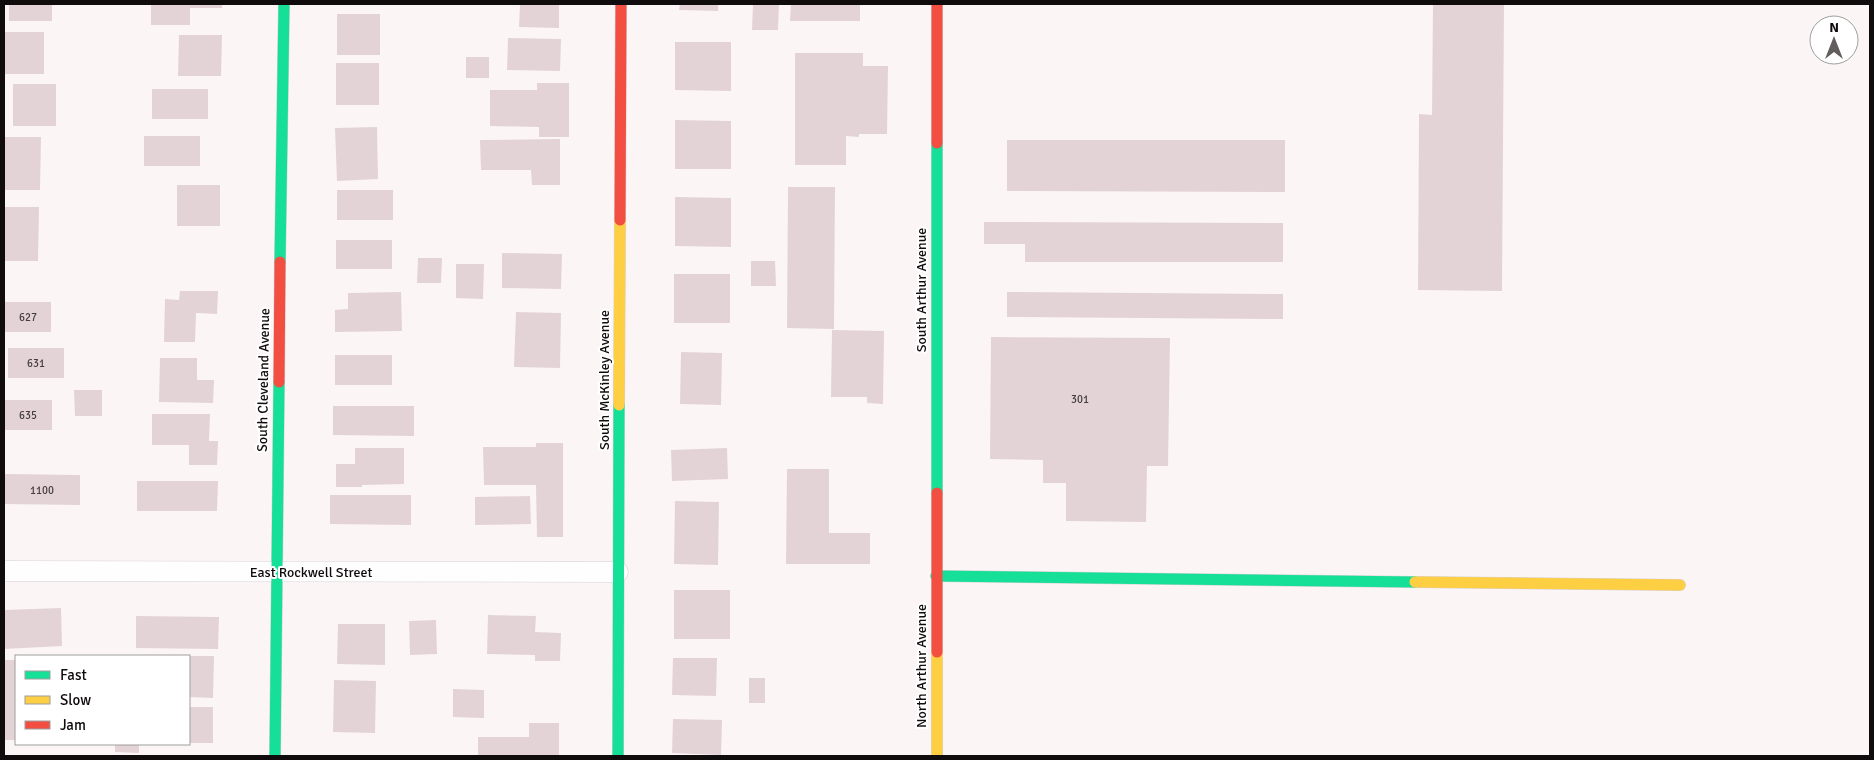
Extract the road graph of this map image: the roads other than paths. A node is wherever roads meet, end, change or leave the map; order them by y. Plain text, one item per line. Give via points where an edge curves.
1 (284, 4) edge
2 (621, 4) edge
3 (936, 4) edge
4 (4, 571) edge
5 (276, 572) junction
6 (618, 572) junction
7 (936, 576) junction
8 (1680, 585) dead end
9 (275, 756) edge
10 (618, 756) edge
11 (937, 756) edge

1 - 5 street, South Cleveland Avenue
2 - 6 street, South McKinley Avenue
3 - 7 street, South Arthur Avenue
4 - 5 street, East Rockwell Street
5 - 6 street, East Rockwell Street
5 - 9 street, South Cleveland Avenue
6 - 10 street, South McKinley Avenue
7 - 8 street
7 - 11 street, North Arthur Avenue

